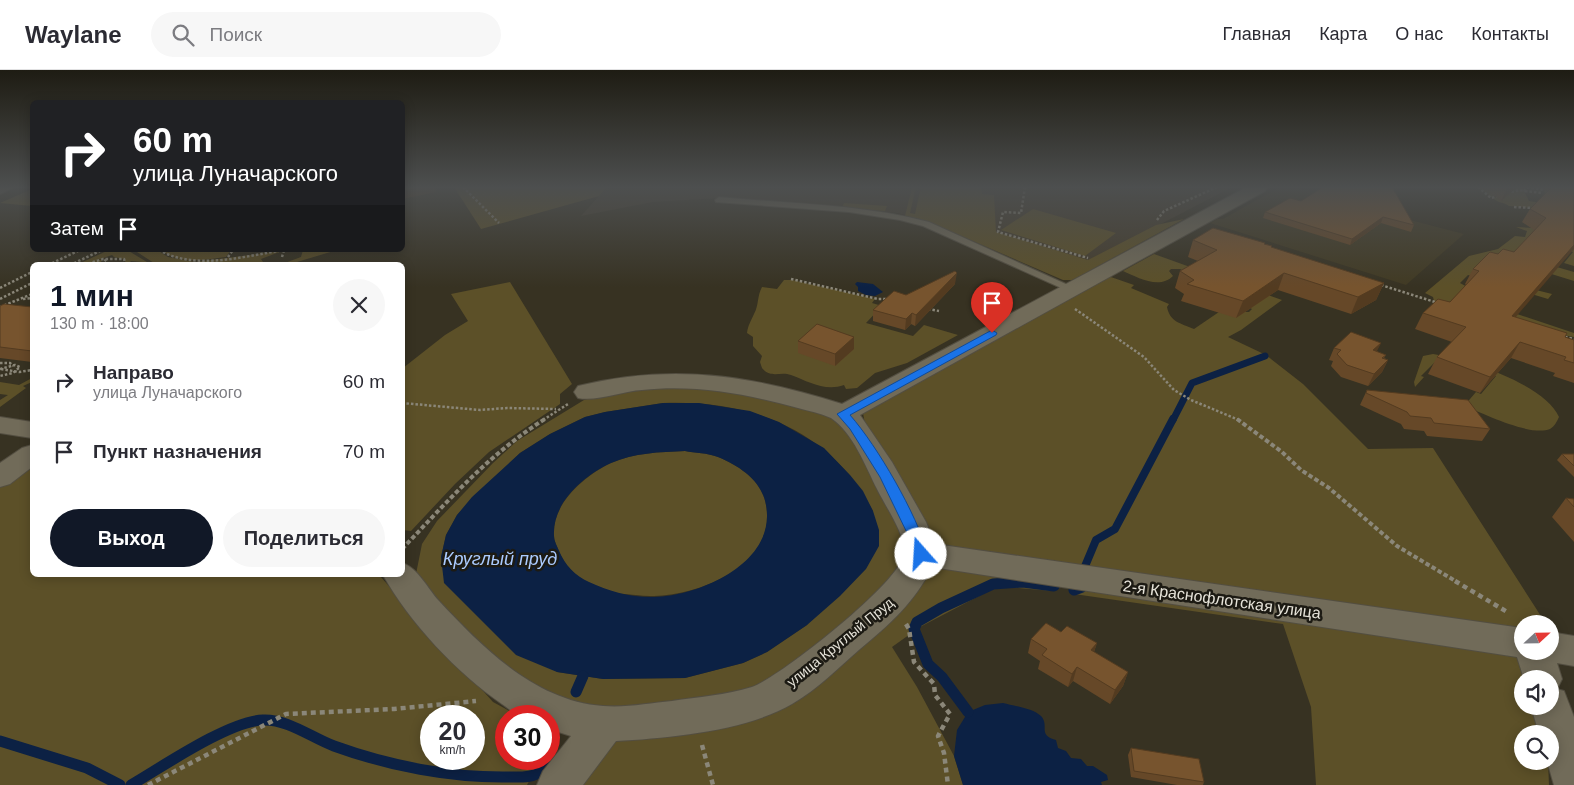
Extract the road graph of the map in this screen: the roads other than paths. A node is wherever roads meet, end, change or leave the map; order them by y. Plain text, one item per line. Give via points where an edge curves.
1 (916, 220) edge
2 (1195, 220) edge
3 (1065, 293) junction
4 (588, 392) road end
5 (843, 414) junction
6 (0, 425) edge
7 (30, 430) edge
8 (30, 456) edge
9 (0, 478) edge
10 (921, 554) junction
11 (402, 577) edge
12 (1514, 628) edge
13 (1559, 648) edge
14 (1574, 651) edge
15 (1554, 715) edge
16 (605, 724) junction
17 (1574, 782) edge
18 (558, 785) edge

1 - 3 lane
2 - 3 street
3 - 5 street
4 - 5 street via 642,381 687,380 767,393
5 - 10 street via 886,477 917,539
6 - 7 street
8 - 9 street
10 - 12 street, 2-я Краснофлотская улица
10 - 16 street, улица Круглый Пруд via 912,577 893,600 799,680 768,698 700,714
11 - 16 street, улица Круглый Пруд via 433,618 488,673 512,691 536,706 567,718
13 - 14 street
15 - 17 street
16 - 18 street

